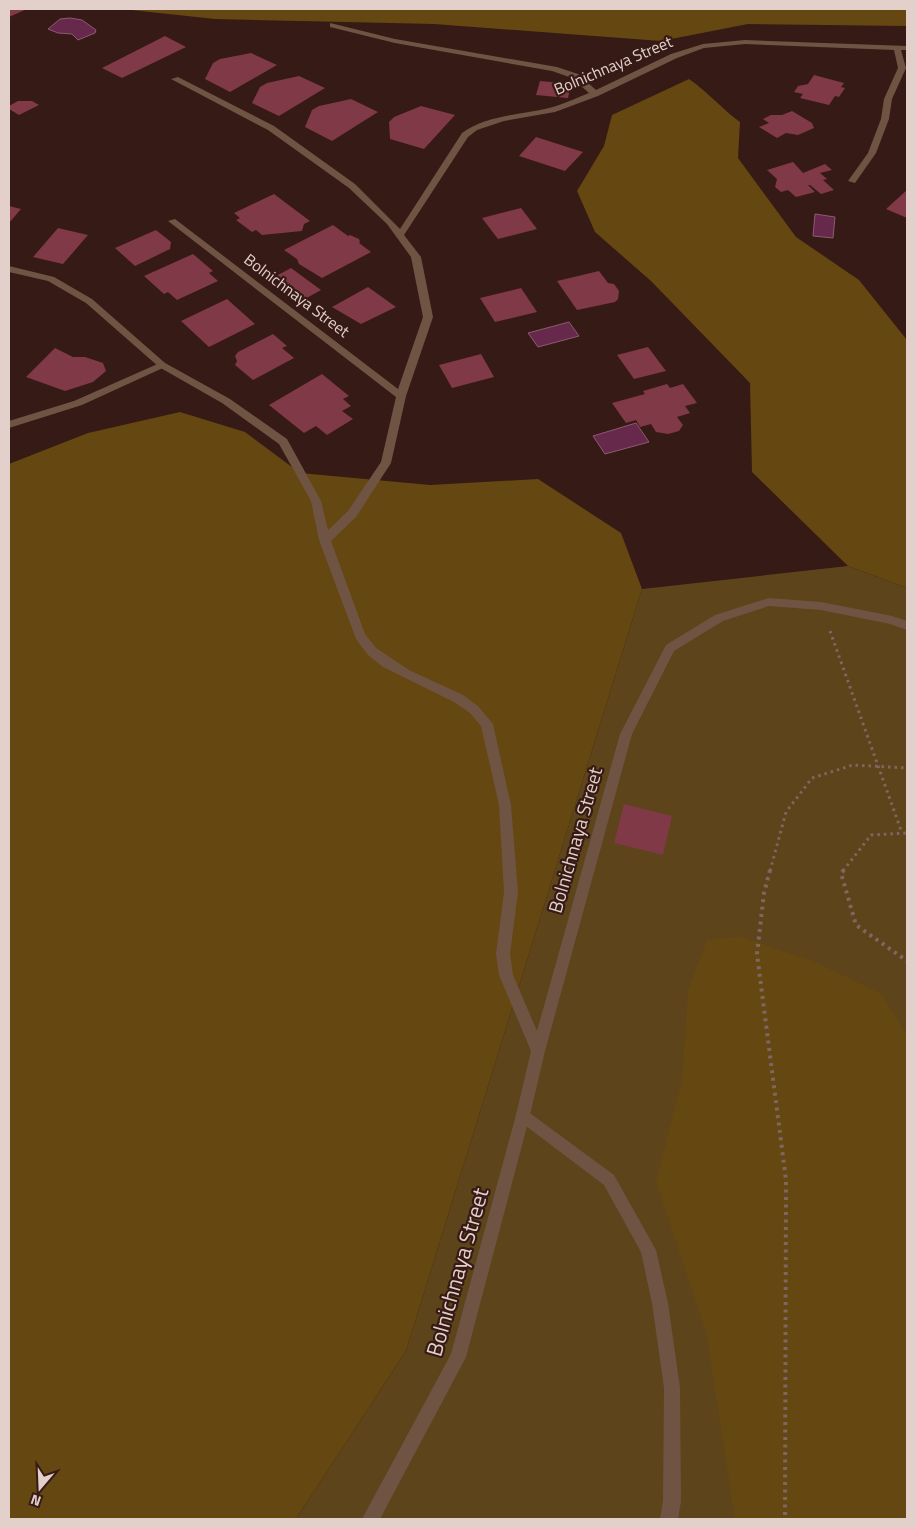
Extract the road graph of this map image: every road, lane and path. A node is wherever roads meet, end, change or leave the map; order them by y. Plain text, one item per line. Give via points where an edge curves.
1 (333, 25) dead end
2 (897, 48) junction
3 (907, 48) edge
4 (175, 79) dead end
5 (595, 94) junction
6 (852, 181) dead end
7 (172, 221) dead end
8 (400, 235) junction
9 (10, 270) edge
10 (162, 365) junction
11 (401, 396) junction
12 (9, 425) edge
13 (325, 540) junction
14 (821, 606) junction
15 (907, 626) edge
16 (877, 766) junction
17 (907, 768) edge
18 (902, 833) junction
19 (907, 833) edge
20 (907, 960) edge
21 (538, 1051) junction
22 (523, 1115) junction
23 (371, 1519) edge
24 (670, 1519) edge
25 (785, 1519) edge

1 - 5 street via 395,41 554,69 575,76
2 - 3 street, Bolnichnaya Street
2 - 5 street, Bolnichnaya Street via 724,43 703,46 674,56
2 - 6 street via 902,68 888,99 885,119 872,154
4 - 8 street via 271,128 352,186
5 - 8 street, Bolnichnaya Street via 552,110 474,128 465,135
7 - 11 street, Bolnichnaya Street
8 - 11 street via 416,257 428,317
9 - 10 street via 51,279 89,301
10 - 12 street via 78,403
10 - 13 street via 226,401 283,442 316,501
11 - 13 street via 386,463 352,514
13 - 21 street via 360,636 368,649 383,662 466,704 488,724 507,824 511,892 503,954 505,968
14 - 15 street, Bolnichnaya Street
14 - 16 path
14 - 21 street, Bolnichnaya Street via 769,602 719,618 670,648 626,734
16 - 17 path
16 - 18 path
16 - 25 path via 853,765 812,778 786,812 764,893 757,954 786,1180
18 - 19 path
18 - 20 path via 871,835 841,874 856,925
21 - 22 street, Bolnichnaya Street
22 - 23 street, Bolnichnaya Street via 458,1357
22 - 24 street via 609,1180 648,1250 660,1303 672,1388

